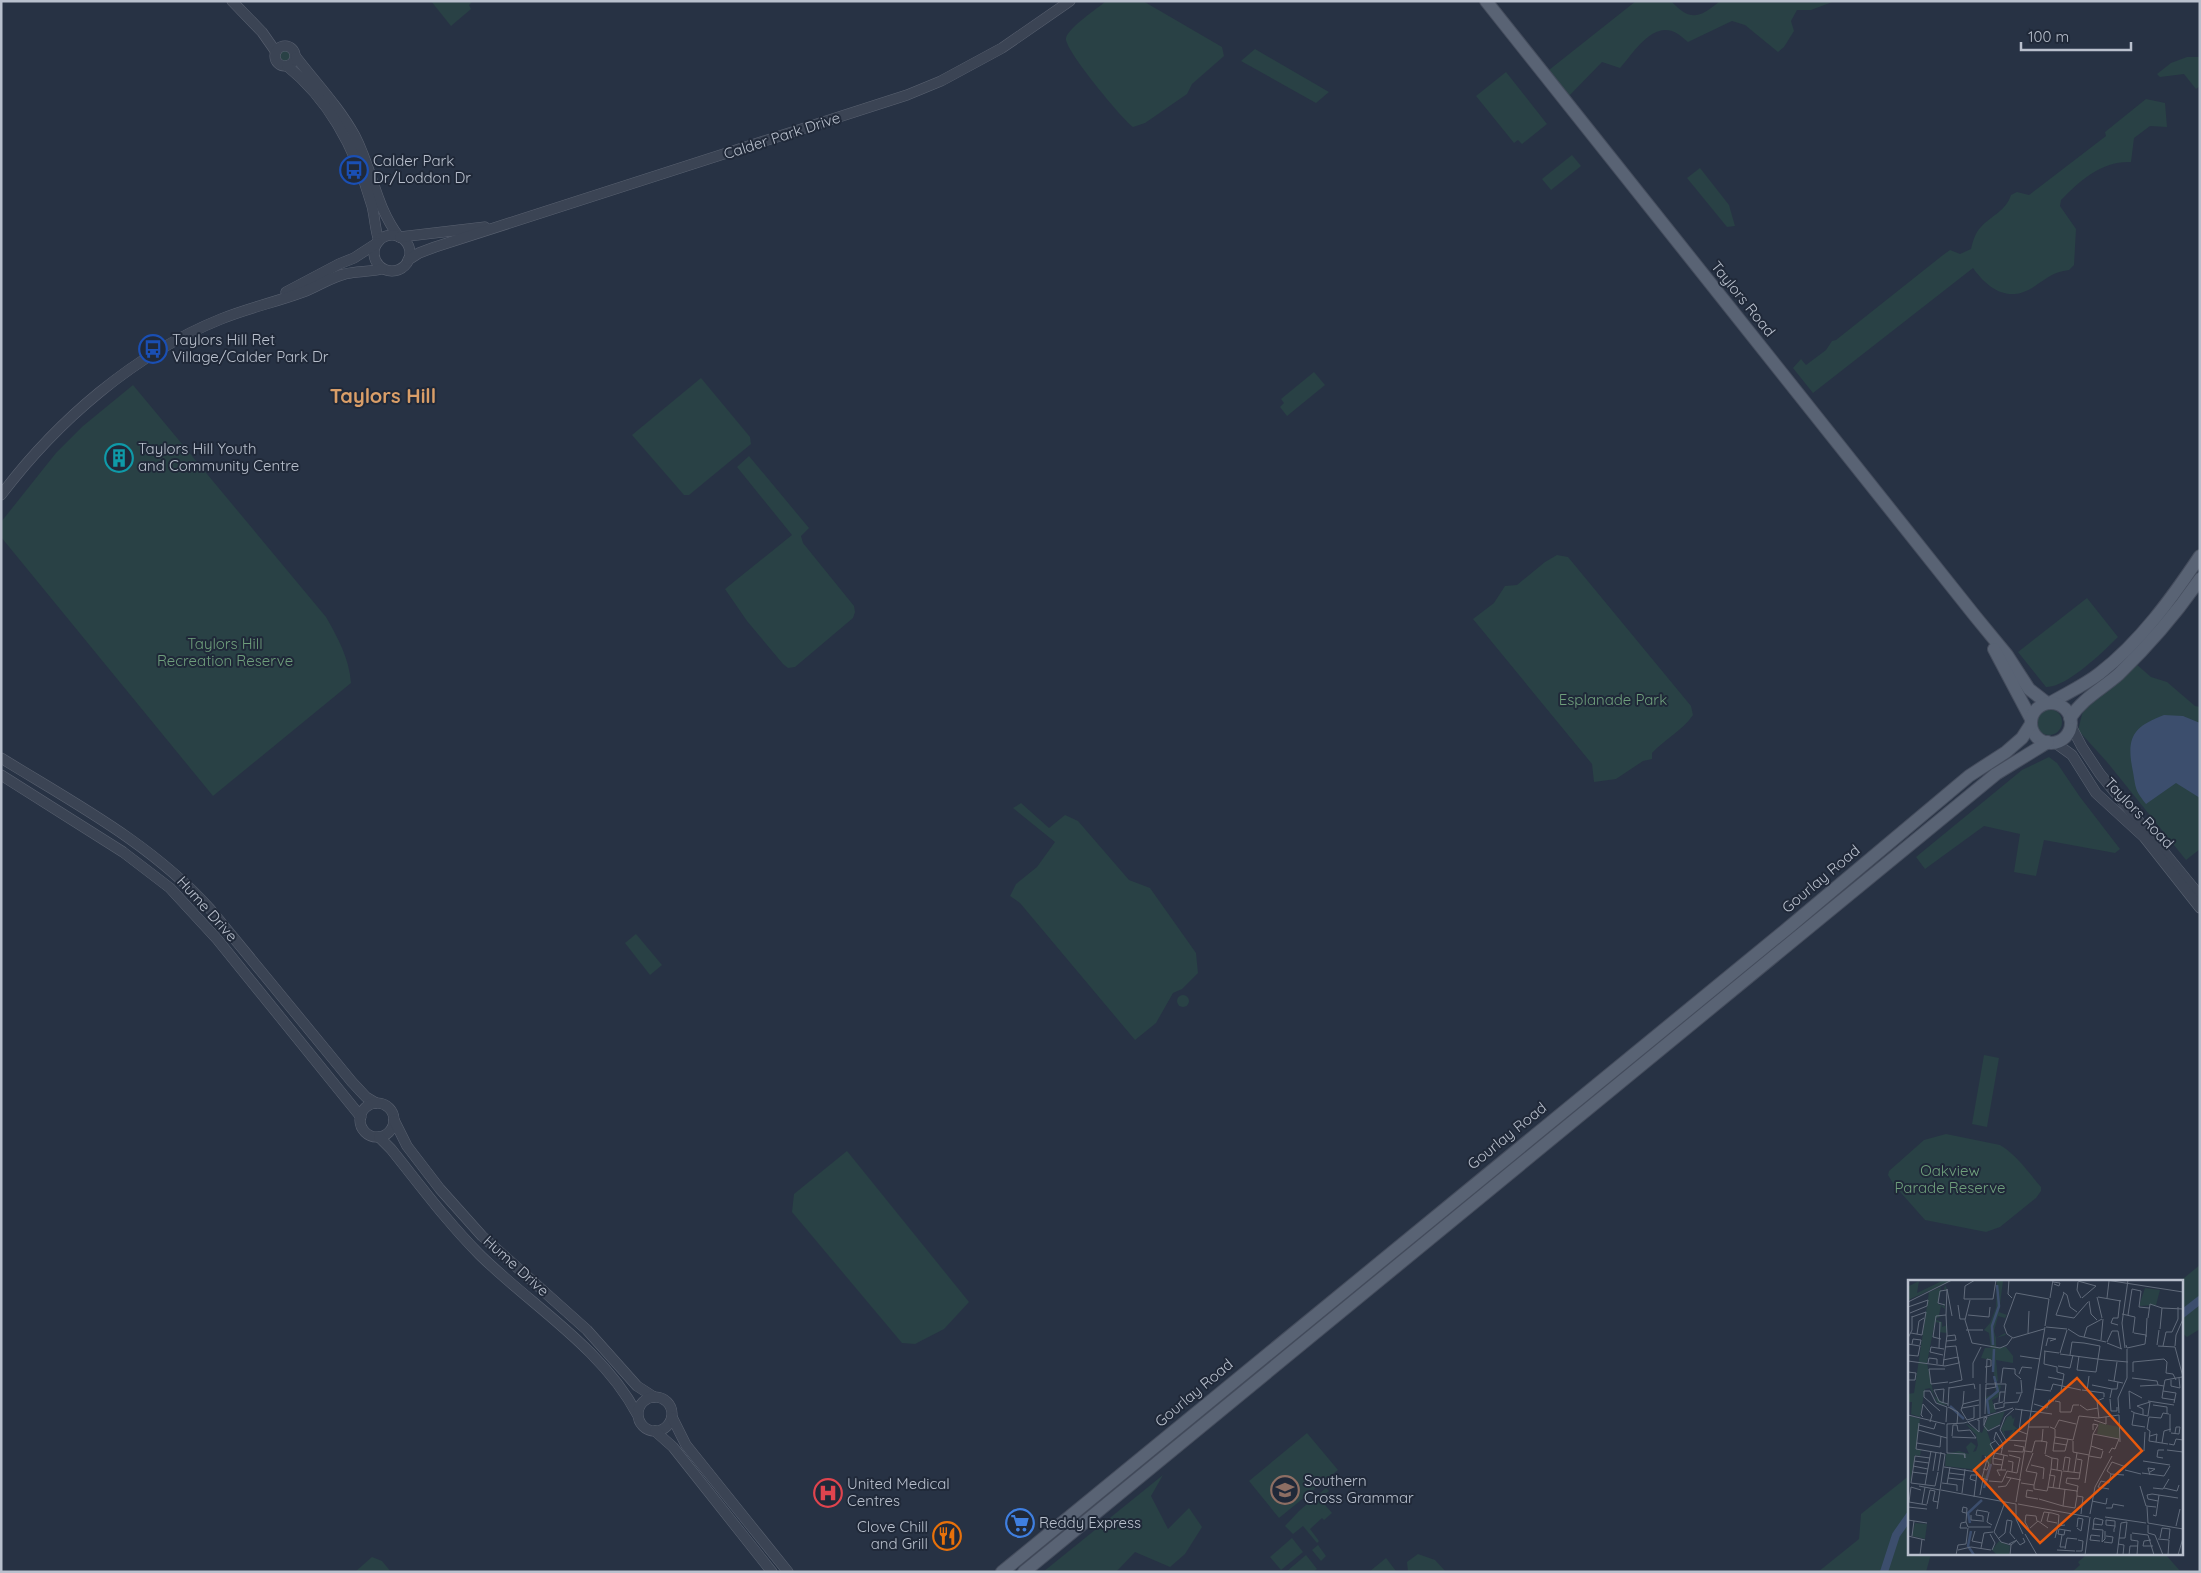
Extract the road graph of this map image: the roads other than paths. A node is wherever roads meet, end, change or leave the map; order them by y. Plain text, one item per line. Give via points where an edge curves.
1 (232, 1) edge
2 (1064, 1) edge
3 (1070, 1) edge
4 (1486, 1) edge
5 (1042, 20) junction
6 (279, 49) junction
7 (296, 57) junction
8 (287, 66) junction
9 (509, 224) junction
10 (399, 237) junction
11 (378, 242) junction
12 (408, 260) junction
13 (382, 269) junction
14 (267, 302) junction
15 (1, 495) edge
16 (2200, 556) edge
17 (2200, 579) edge
18 (1975, 616) junction
19 (2049, 703) junction
20 (2070, 721) junction
21 (2031, 722) junction
22 (2051, 742) junction
23 (1, 758) edge
24 (1, 775) edge
25 (2200, 896) edge
26 (2200, 908) edge
27 (376, 1103) junction
28 (361, 1117) junction
29 (394, 1120) junction
30 (379, 1137) junction
31 (1265, 1356) junction
32 (1274, 1367) junction
33 (654, 1397) junction
34 (638, 1414) junction
35 (672, 1417) junction
36 (655, 1432) junction
37 (772, 1572) edge
38 (788, 1572) edge
39 (1002, 1572) edge
40 (1024, 1572) edge

1 - 6 street
2 - 5 street, Calder Park Drive
3 - 5 street, Calder Park Drive
4 - 18 main road, Taylors Road
5 - 9 street, Calder Park Drive via 972,65 907,95
6 - 7 street via 291,47
6 - 8 street via 278,63
7 - 8 street
7 - 10 street via 340,111 355,136 380,206
8 - 11 street via 319,98 346,139 364,180
9 - 10 street, Calder Park Drive
9 - 12 street, Calder Park Drive via 435,247
10 - 11 street via 388,236
10 - 12 street via 409,250
11 - 13 street via 374,254
11 - 14 street via 354,258
12 - 13 street via 400,270
13 - 14 street via 344,274 303,292
14 - 15 street via 220,319 149,357 57,431
16 - 19 main road via 2154,618 2121,654 2088,682
17 - 20 main road via 2140,653 2085,700
18 - 19 main road, Taylors Road via 2007,655 2029,689
18 - 21 main road, Taylors Road
19 - 20 main road via 2063,707
19 - 21 main road via 2035,710
20 - 22 main road via 2065,736
20 - 25 street, Taylors Road via 2100,774
21 - 22 main road via 2038,738
21 - 31 main road, Gourlay Road via 2022,738 2006,752 1969,776
22 - 26 street, Taylors Road via 2072,756 2096,793 2144,837
22 - 32 main road, Gourlay Road via 1996,774
23 - 27 street, Hume Drive via 130,838 185,883 360,1091
24 - 28 street, Hume Drive via 123,852 170,888 217,938
27 - 28 street via 367,1107
27 - 29 street via 390,1109
28 - 30 street via 365,1132
29 - 30 street via 388,1134
29 - 33 street, Hume Drive via 411,1152 482,1236 587,1330 637,1386
30 - 34 street, Hume Drive via 458,1232 501,1275 595,1358
31 - 32 main road
31 - 39 main road, Gourlay Road
32 - 40 main road, Gourlay Road
33 - 34 street via 642,1403
33 - 35 street via 668,1404
34 - 36 street via 642,1426
35 - 36 street via 668,1425
35 - 38 street via 686,1445
36 - 37 street via 673,1447

